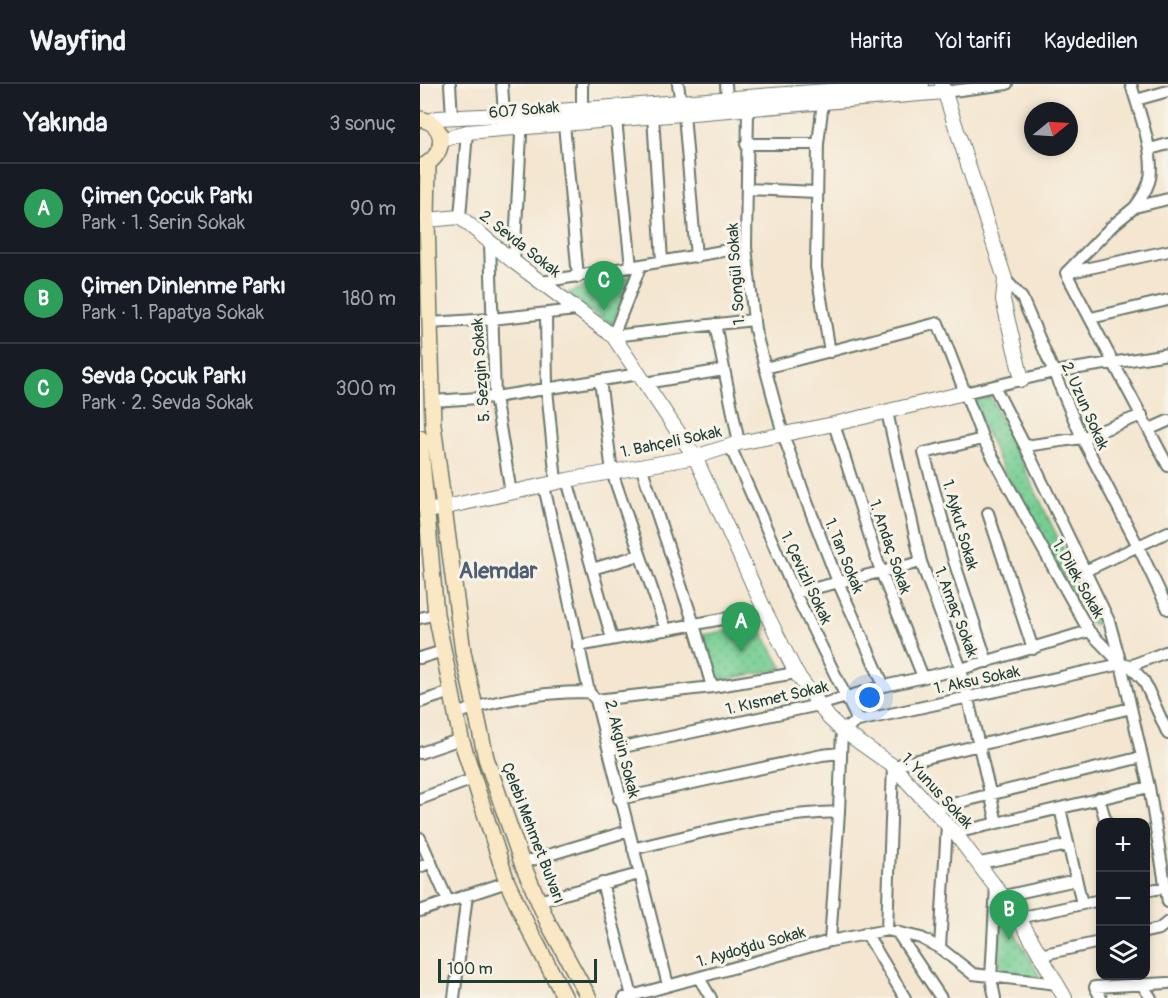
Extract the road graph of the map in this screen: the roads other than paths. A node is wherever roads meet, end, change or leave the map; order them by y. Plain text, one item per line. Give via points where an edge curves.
1 (450, 84) edge
2 (502, 84) edge
3 (582, 84) edge
4 (678, 84) edge
5 (726, 84) edge
6 (922, 84) edge
7 (1007, 84) edge
8 (1131, 84) edge
9 (943, 88) edge
10 (764, 90) edge
11 (1168, 92) edge
12 (727, 99) junction
13 (1136, 100) junction
14 (682, 108) junction
15 (748, 108) junction
16 (582, 110) junction
17 (822, 110) dead end
18 (504, 115) junction
19 (653, 116) junction
20 (452, 117) junction
21 (616, 119) junction
22 (424, 120) edge
23 (564, 124) junction
24 (467, 132) junction
25 (521, 135) dead end
26 (440, 141) junction
27 (746, 144) junction
28 (818, 144) junction
29 (1168, 144) edge
30 (1150, 149) junction
31 (424, 166) edge
32 (747, 189) junction
33 (816, 192) junction
34 (1168, 199) edge
35 (1135, 207) junction
36 (460, 217) junction
37 (427, 220) junction
38 (490, 243) junction
39 (747, 247) junction
40 (1168, 251) edge
41 (696, 257) junction
42 (662, 261) junction
43 (514, 262) junction
44 (636, 266) junction
45 (1066, 273) junction
46 (578, 277) junction
47 (1005, 279) junction
48 (542, 282) junction
49 (1168, 300) edge
50 (576, 310) junction
51 (546, 314) junction
52 (1091, 318) junction
53 (492, 319) junction
54 (753, 320) junction
55 (430, 322) junction
56 (714, 324) junction
57 (613, 336) junction
58 (830, 351) junction
59 (1168, 354) edge
60 (1113, 362) junction
61 (765, 368) junction
62 (724, 370) junction
63 (1054, 372) junction
64 (642, 378) junction
65 (600, 380) junction
66 (1022, 380) junction
67 (994, 386) junction
68 (547, 389) junction
69 (964, 393) junction
70 (495, 397) junction
71 (432, 400) junction
72 (887, 412) junction
73 (1142, 415) junction
74 (1168, 421) edge
75 (834, 424) junction
76 (1150, 429) junction
77 (783, 434) junction
78 (420, 438) edge
79 (982, 438) junction
80 (1082, 438) junction
81 (734, 445) junction
82 (1025, 446) junction
83 (695, 457) junction
84 (641, 466) junction
85 (1168, 466) edge
86 (612, 471) junction
87 (556, 483) junction
88 (511, 493) junction
89 (444, 507) junction
90 (423, 513) edge
91 (988, 513) dead end
92 (1168, 532) edge
93 (1138, 546) junction
94 (640, 555) junction
95 (921, 562) junction
96 (592, 569) junction
97 (1085, 571) junction
98 (881, 572) junction
99 (838, 582) junction
100 (795, 593) junction
101 (1168, 609) edge
102 (765, 611) junction
103 (436, 614) junction
104 (420, 618) edge
105 (694, 624) junction
106 (666, 630) junction
107 (1089, 631) junction
108 (612, 639) junction
109 (578, 646) junction
110 (1033, 649) junction
111 (443, 651) junction
112 (1168, 651) edge
113 (420, 658) edge
114 (987, 662) junction
115 (1125, 665) junction
116 (961, 669) junction
117 (796, 673) junction
118 (923, 677) junction
119 (884, 686) junction
120 (712, 687) junction
121 (451, 692) junction
122 (592, 696) junction
123 (848, 696) junction
124 (968, 698) junction
125 (420, 702) edge
126 (819, 705) junction
127 (474, 707) junction
128 (1131, 708) junction
129 (456, 714) junction
130 (858, 721) junction
131 (842, 730) junction
132 (1168, 734) edge
133 (461, 739) junction
134 (978, 745) junction
135 (609, 750) junction
136 (420, 753) edge
137 (840, 753) junction
138 (1142, 757) junction
139 (893, 766) junction
140 (473, 779) junction
141 (1149, 787) junction
142 (990, 795) junction
143 (1099, 798) junction
144 (420, 799) edge
145 (619, 799) junction
146 (1060, 808) junction
147 (932, 809) junction
148 (839, 812) junction
149 (1105, 818) edge
150 (997, 823) junction
151 (951, 829) junction
152 (628, 831) junction
153 (420, 838) edge
154 (1068, 845) junction
155 (633, 849) junction
156 (431, 862) junction
157 (522, 863) junction
158 (980, 863) junction
159 (420, 867) edge
160 (639, 874) junction
161 (1076, 880) junction
162 (507, 882) junction
163 (602, 883) junction
164 (1166, 887) junction
165 (1000, 890) junction
166 (1150, 890) edge
167 (467, 895) junction
168 (448, 901) junction
169 (538, 901) junction
170 (1096, 901) edge
171 (1168, 902) edge
172 (1082, 904) junction
173 (420, 911) edge
174 (1019, 918) junction
175 (1168, 922) edge
176 (892, 931) junction
177 (1150, 931) edge
178 (866, 933) junction
179 (830, 941) junction
180 (1096, 943) edge
181 (940, 948) junction
182 (1040, 955) junction
183 (699, 978) junction
184 (991, 978) junction
185 (1134, 980) edge
186 (1140, 980) edge
187 (1146, 980) edge
188 (1168, 983) edge
189 (1057, 984) junction
190 (668, 985) junction
191 (628, 997) edge
192 (454, 998) edge
193 (565, 998) edge
194 (589, 998) edge
195 (711, 998) edge
196 (905, 998) edge
197 (941, 998) edge
198 (994, 998) edge
199 (1065, 998) edge
200 (1101, 998) edge
201 (1151, 998) edge

1 - 20 street
2 - 18 street
3 - 16 street
4 - 14 street
5 - 12 street
6 - 10 street
7 - 9 street, 607 Sokak
8 - 13 street
9 - 15 street, 607 Sokak
9 - 47 street
10 - 12 street
11 - 13 street
12 - 14 street
13 - 30 street
14 - 15 street, 607 Sokak
14 - 16 street
14 - 19 street, 607 Sokak
14 - 41 street
15 - 27 street, 1. Songül Sokak
16 - 18 street
17 - 28 street
18 - 20 street
19 - 21 street, 607 Sokak
19 - 42 street
20 - 22 street
21 - 23 street, 607 Sokak
21 - 44 street
22 - 26 main road via 437,129
23 - 24 street, 607 Sokak
23 - 46 street
24 - 26 street, 607 Sokak
24 - 36 street
25 - 43 street
26 - 31 main road via 439,152
27 - 28 street
27 - 32 street, 1. Songül Sokak
28 - 33 street
29 - 30 street
30 - 35 street via 1150,180
31 - 37 main road, Çelebi Mehmet Bulvarı
32 - 33 street
32 - 39 street, 1. Songül Sokak
33 - 58 street via 816,268
34 - 35 street
35 - 45 street
36 - 37 street, 2. Sevda Sokak
36 - 38 street, 2. Sevda Sokak
37 - 55 main road, Çelebi Mehmet Bulvarı
38 - 43 street, 2. Sevda Sokak
38 - 53 street, 5. Sezgin Sokak
39 - 41 street
39 - 54 street, 1. Songül Sokak
40 - 45 street
41 - 42 street
42 - 44 street
43 - 48 street, 2. Sevda Sokak
44 - 46 street
44 - 57 street
45 - 52 street
46 - 48 street
47 - 63 street, 2. Uzun Sokak via 1022,298
47 - 66 street via 1003,300
48 - 50 street, 2. Sevda Sokak
49 - 52 street
50 - 51 street
50 - 57 street, 2. Sevda Sokak
51 - 53 street
51 - 68 street
52 - 60 street
53 - 55 street
53 - 70 street, 5. Sezgin Sokak
54 - 56 street
54 - 61 street, 1. Songül Sokak
55 - 71 main road, Çelebi Mehmet Bulvarı
56 - 57 street
56 - 62 street, 1. Çevizli Sokak
57 - 64 street, 2. Sevda Sokak
58 - 61 street
58 - 69 street, 1. Dilek Sokak via 938,323
59 - 60 street
60 - 63 street
60 - 73 street
61 - 77 street, 1. Songül Sokak
62 - 64 street
62 - 81 street, 1. Çevizli Sokak
63 - 66 street
63 - 80 street, 2. Uzun Sokak
64 - 65 street
64 - 83 street, 2. Sevda Sokak
65 - 68 street
65 - 86 street
66 - 67 street
67 - 69 street
67 - 82 street, 1. Dilek Sokak
68 - 70 street
68 - 87 street
69 - 72 street, 1. Bahçeli Sokak
69 - 79 street, 1. Dilek Sokak
70 - 71 street
70 - 88 street, 5. Sezgin Sokak
71 - 89 main road, Çelebi Mehmet Bulvarı
72 - 75 street, 1. Bahçeli Sokak
72 - 95 street, 1. Amaç Sokak
73 - 76 street
73 - 80 street
74 - 76 street
75 - 77 street, 1. Bahçeli Sokak
75 - 98 street, 1. Andaç Sokak
76 - 85 street
77 - 81 street, 1. Bahçeli Sokak
77 - 99 street, 1. Tan Sokak
78 - 90 main road
79 - 107 street, 1. Dilek Sokak
79 - 114 street, 1. Aykut Sokak via 924,453
80 - 82 street
80 - 93 street, 2. Uzun Sokak
81 - 83 street, 1. Bahçeli Sokak
81 - 100 street, 1. Çevizli Sokak
82 - 97 street, 1. Dilek Sokak
83 - 84 street, 1. Bahçeli Sokak
83 - 102 street, 1. Yunus Sokak
84 - 86 street, 1. Bahçeli Sokak
84 - 105 street
86 - 87 street, 1. Bahçeli Sokak
86 - 94 street
87 - 88 street, 1. Bahçeli Sokak
87 - 96 street
87 - 109 street, 2. Akgün Sokak
88 - 89 street, 1. Bahçeli Sokak
89 - 90 street, 1. Bahçeli Sokak
89 - 127 main road, Çelebi Mehmet Bulvarı
90 - 103 main road
91 - 110 street
92 - 93 street
93 - 97 street
93 - 101 street, 2. Uzun Sokak
94 - 96 street
94 - 106 street
95 - 98 street
95 - 116 street, 1. Amaç Sokak
96 - 108 street
97 - 115 street, 1. Dilek Sokak
98 - 99 street
98 - 118 street, 1. Andaç Sokak
99 - 100 street
99 - 119 street, 1. Tan Sokak
100 - 123 street, 1. Çevizli Sokak
102 - 105 street
102 - 117 street, 1. Yunus Sokak
103 - 104 street
103 - 111 main road
105 - 106 street
105 - 120 street
106 - 108 street
107 - 110 street, 1. Kısmet Sokak
107 - 115 street, 1. Dilek Sokak
108 - 109 street
109 - 122 street, 2. Akgün Sokak
110 - 114 street, 1. Kısmet Sokak
111 - 113 street
111 - 121 main road
112 - 115 street, 1. Aksu Sokak
114 - 116 street, 1. Kısmet Sokak
115 - 124 street, 1. Aksu Sokak
115 - 128 street
115 - 132 street via 1144,681
116 - 118 street, 1. Kısmet Sokak
116 - 124 street, 1. Amaç Sokak
117 - 120 street
117 - 126 street, 1. Yunus Sokak
118 - 119 street, 1. Kısmet Sokak
119 - 123 street, 1. Kısmet Sokak
120 - 122 street
121 - 125 street
121 - 129 main road
122 - 127 street via 563,692
122 - 135 street, 2. Akgün Sokak
123 - 126 street, 1. Kısmet Sokak
123 - 130 street, 1. Çevizli Sokak
124 - 130 street, 1. Aksu Sokak
124 - 134 street, 1. Amaç Sokak
126 - 131 street, 1. Yunus Sokak
126 - 135 street, 1. Kısmet Sokak
127 - 129 street
127 - 157 main road, Çelebi Mehmet Bulvarı via 486,758
128 - 134 street
128 - 138 street
129 - 133 main road
130 - 131 street, 1. Aksu Sokak
131 - 137 street
131 - 139 street, 1. Yunus Sokak
133 - 136 street
133 - 140 main road
134 - 139 street
134 - 142 street, 1. Amaç Sokak
135 - 145 street, 2. Akgün Sokak
137 - 145 street
137 - 148 street
138 - 141 street
138 - 142 street
139 - 147 street, 1. Yunus Sokak
139 - 176 street
140 - 144 street
140 - 162 main road
141 - 143 street
141 - 164 street
142 - 147 street
142 - 150 street, 1. Amaç Sokak
143 - 146 street
143 - 149 street
145 - 152 street, 2. Akgün Sokak
146 - 150 street
146 - 154 street
147 - 151 street, 1. Yunus Sokak
148 - 155 street via 768,817
148 - 179 street
150 - 151 street
151 - 158 street, 1. Yunus Sokak
151 - 181 street
152 - 155 street, 2. Akgün Sokak
152 - 157 street
153 - 156 street
154 - 158 street
154 - 161 street
155 - 160 street, 2. Akgün Sokak
156 - 159 street
156 - 168 street
157 - 169 main road, Çelebi Mehmet Bulvarı
158 - 165 street, 1. Yunus Sokak
160 - 163 street
160 - 190 street, 2. Akgün Sokak
161 - 165 street
161 - 172 street
162 - 167 street
162 - 193 main road
163 - 169 street
163 - 191 street
164 - 166 street
164 - 171 street
165 - 174 street, 1. Yunus Sokak
165 - 184 street
167 - 168 street
167 - 192 street
168 - 173 street
169 - 194 main road, Çelebi Mehmet Bulvarı
170 - 172 street
172 - 174 street
174 - 182 street, 1. Yunus Sokak
175 - 177 street
176 - 178 street, 1. Aydoğdu Sokak
176 - 181 street via 921,938
176 - 197 street
178 - 179 street, 1. Aydoğdu Sokak
178 - 196 street
179 - 183 street, 1. Aydoğdu Sokak
180 - 182 street
181 - 184 street via 973,974
182 - 189 street, 1. Yunus Sokak
183 - 190 street, 1. Aydoğdu Sokak
183 - 195 street
184 - 189 street
184 - 198 street
185 - 200 street via 1095,987
186 - 201 street
187 - 188 street
189 - 199 street, 1. Yunus Sokak
190 - 191 street, 1. Aydoğdu Sokak

